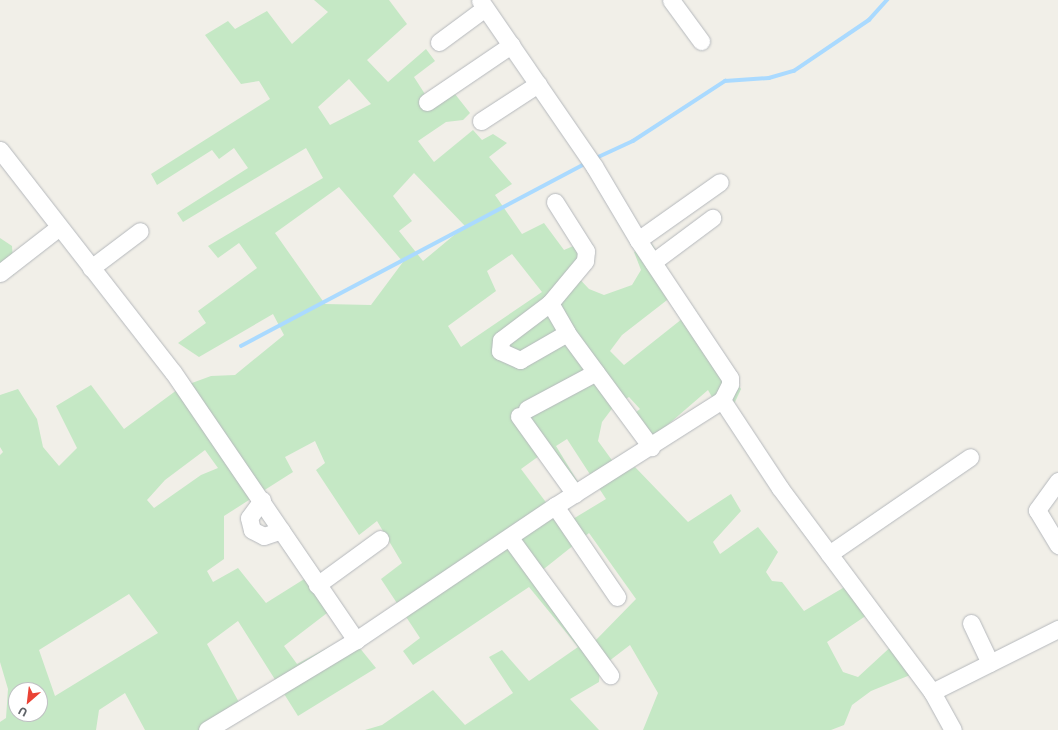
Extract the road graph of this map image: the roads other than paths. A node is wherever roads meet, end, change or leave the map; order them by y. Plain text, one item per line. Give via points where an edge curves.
1 (671, 0) edge
2 (483, 4) edge
3 (701, 41) dead end
4 (439, 42) dead end
5 (511, 45) junction
6 (538, 84) junction
7 (427, 102) dead end
8 (481, 121) dead end
9 (0, 150) edge
10 (720, 182) dead end
11 (555, 202) dead end
12 (712, 218) dead end
13 (59, 227) junction
14 (140, 231) dead end
15 (638, 240) junction
16 (653, 262) junction
17 (92, 268) junction
18 (0, 273) edge
19 (550, 303) junction
20 (567, 333) junction
21 (596, 372) junction
22 (722, 400) junction
23 (651, 447) junction
24 (970, 457) dead end
25 (1058, 481) edge
26 (575, 494) junction
27 (262, 500) junction
28 (555, 506) junction
29 (281, 530) junction
30 (510, 538) junction
31 (380, 539) dead end
32 (1058, 545) edge
33 (829, 554) junction
34 (317, 585) junction
35 (617, 597) dead end
36 (971, 622) dead end
37 (1058, 629) edge
38 (356, 640) junction
39 (990, 663) junction
40 (610, 675) dead end
41 (932, 692) junction
42 (224, 726) edge
43 (206, 730) edge
44 (953, 730) edge

1 - 3 street
2 - 4 street
2 - 5 street
5 - 6 street
5 - 7 street
6 - 8 street
6 - 15 street via 594,166
9 - 13 street
10 - 15 street
11 - 19 street via 586,251 585,261
12 - 16 street
13 - 17 street
13 - 18 street
14 - 17 street
15 - 16 street
16 - 22 street via 730,378 728,393
17 - 27 street via 173,372
19 - 20 street
19 - 20 street via 501,340 500,351 520,360
20 - 21 street
21 - 23 street
21 - 26 street via 523,412
22 - 23 street
22 - 33 street
23 - 26 street
24 - 33 street
25 - 32 street via 1037,510
26 - 28 street
27 - 29 street
27 - 29 street via 249,518 252,530 264,536
28 - 30 street
28 - 35 street
29 - 34 street
30 - 38 street
30 - 40 street
31 - 34 street
33 - 41 street
34 - 38 street
36 - 39 street
37 - 39 street
38 - 42 street
39 - 41 street
41 - 44 street
42 - 43 street

